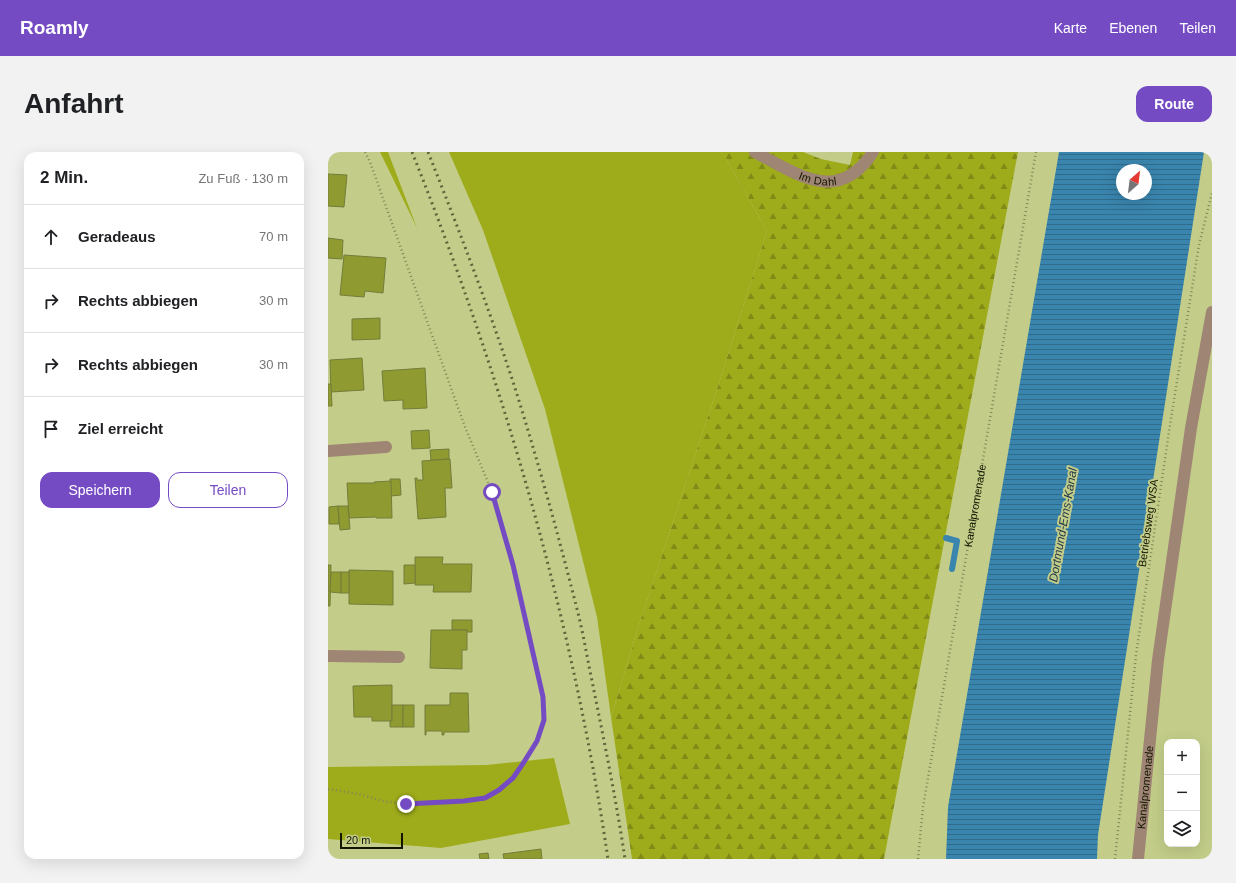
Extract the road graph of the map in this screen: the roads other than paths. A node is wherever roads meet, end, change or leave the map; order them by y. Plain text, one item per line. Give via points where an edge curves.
1 (755, 152) edge
2 (873, 152) edge
3 (1212, 312) edge
4 (386, 447) dead end
5 (328, 452) edge
6 (328, 656) edge
7 (398, 657) dead end
8 (1138, 859) edge

1 - 2 street, Im Dahl via 815,181 836,182 851,176 866,163
3 - 8 street, Kanalpromenade via 1191,428 1158,660
4 - 5 street
6 - 7 street

